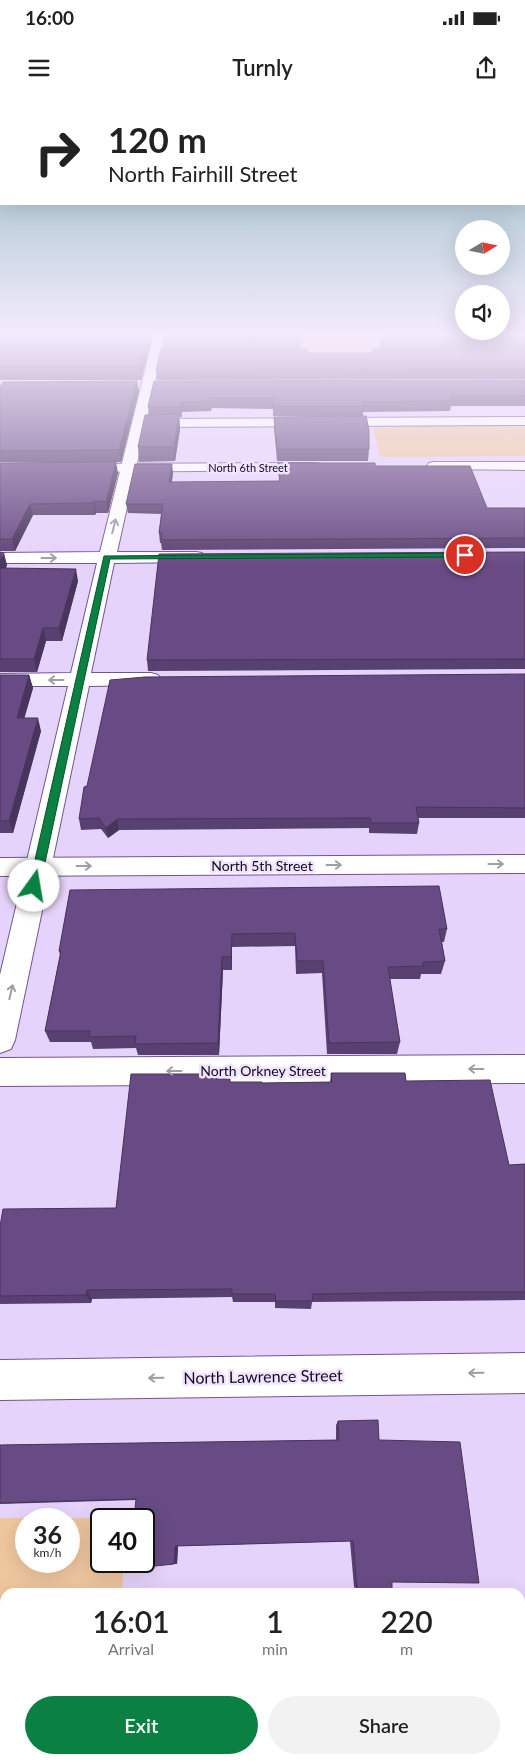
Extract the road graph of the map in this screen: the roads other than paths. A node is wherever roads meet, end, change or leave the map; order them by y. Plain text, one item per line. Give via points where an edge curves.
1 (142, 412) edge
2 (525, 421) edge
3 (139, 423) junction
4 (416, 466) edge
5 (525, 466) edge
6 (326, 467) edge
7 (64, 468) edge
8 (128, 468) junction
9 (107, 557) junction
10 (216, 557) edge
11 (0, 558) edge
12 (170, 679) edge
13 (0, 680) edge
14 (81, 680) junction
15 (525, 864) edge
16 (38, 866) junction
17 (0, 867) edge
18 (0, 1040) edge
19 (525, 1069) edge
20 (0, 1072) edge
21 (525, 1373) edge
22 (0, 1380) edge

1 - 3 street
2 - 3 street
3 - 8 street
4 - 5 street
6 - 8 street, North 6th Street
7 - 8 street, North 6th Street
9 -> 8 street
9 - 10 street
11 -> 9 street
9 - 14 street
12 - 14 street
14 -> 13 street
14 - 16 street
16 -> 15 street, North 5th Street
16 - 17 street, North 5th Street
18 -> 16 street
19 -> 20 street, North Orkney Street
21 -> 22 street, North Lawrence Street

